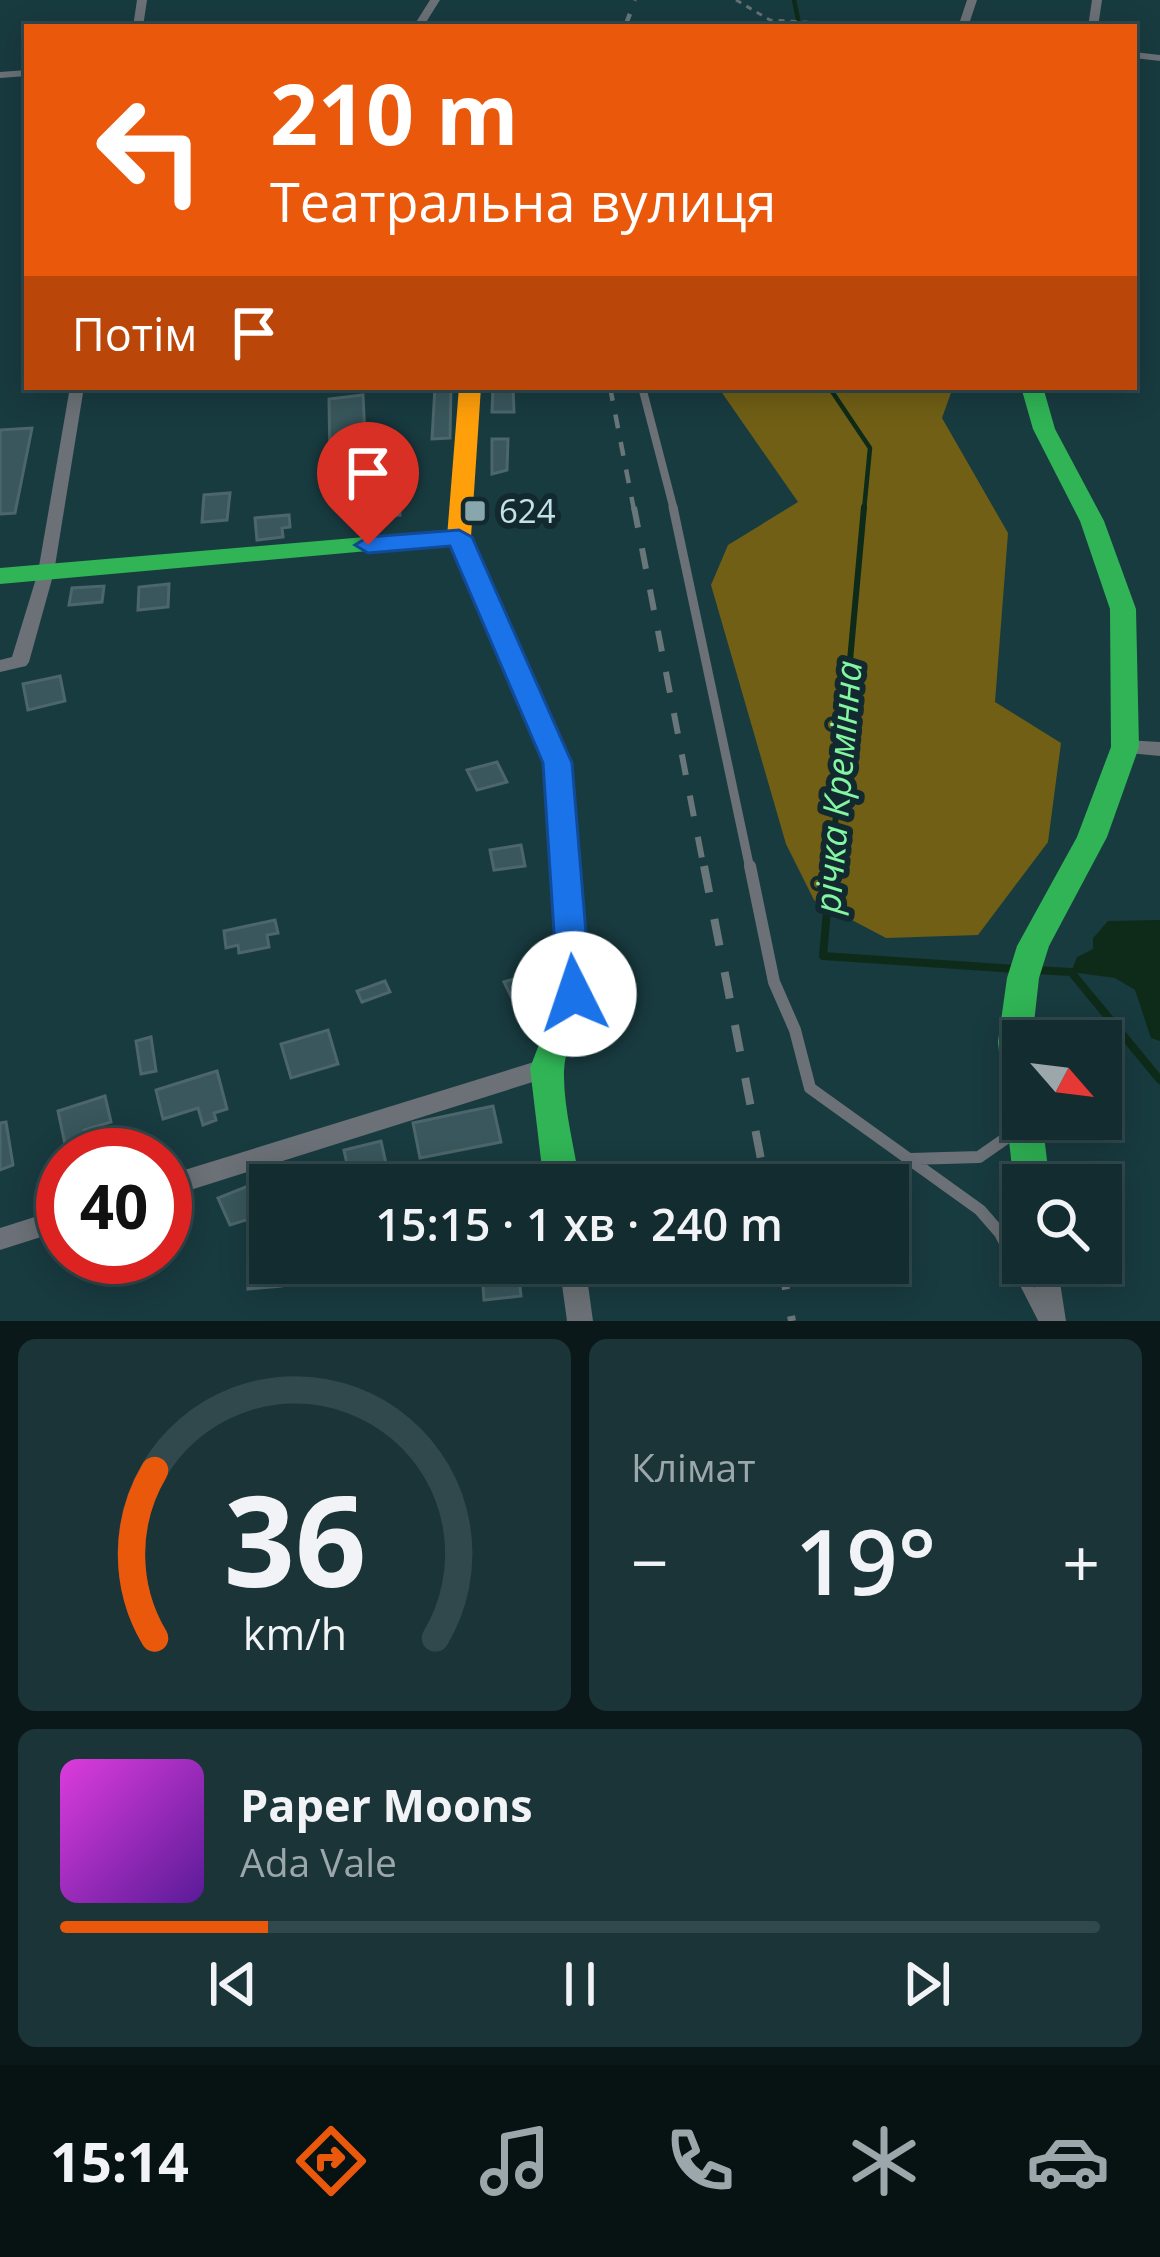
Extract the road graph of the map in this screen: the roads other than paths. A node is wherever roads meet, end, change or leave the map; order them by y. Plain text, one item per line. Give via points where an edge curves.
1 (76, 390) edge
2 (470, 390) edge
3 (643, 390) edge
4 (1033, 390) edge
5 (459, 537) junction
6 (46, 572) junction
7 (0, 576) edge
8 (0, 666) edge
9 (1125, 747) junction
10 (1160, 749) edge
11 (1019, 1020) edge
12 (547, 1068) junction
13 (1008, 1140) edge
14 (906, 1159) junction
15 (559, 1164) edge
16 (192, 1179) edge
17 (36, 1228) edge
18 (0, 1239) edge
19 (575, 1284) edge
20 (1046, 1284) edge
21 (580, 1321) edge
22 (1049, 1321) edge

1 - 6 street
2 - 5 street
3 - 14 lane via 774,982 802,1068 810,1088
4 - 9 street via 1124,609
5 - 6 street
5 - 12 street via 558,763 574,994
6 - 7 street
6 - 8 street via 20,662
9 - 10 street
9 - 11 street via 1092,837 1026,970
12 - 15 street
12 - 16 street
13 - 14 lane via 994,1154 964,1162
14 - 22 lane via 980,1210
17 - 18 street
19 - 21 street
20 - 22 street

